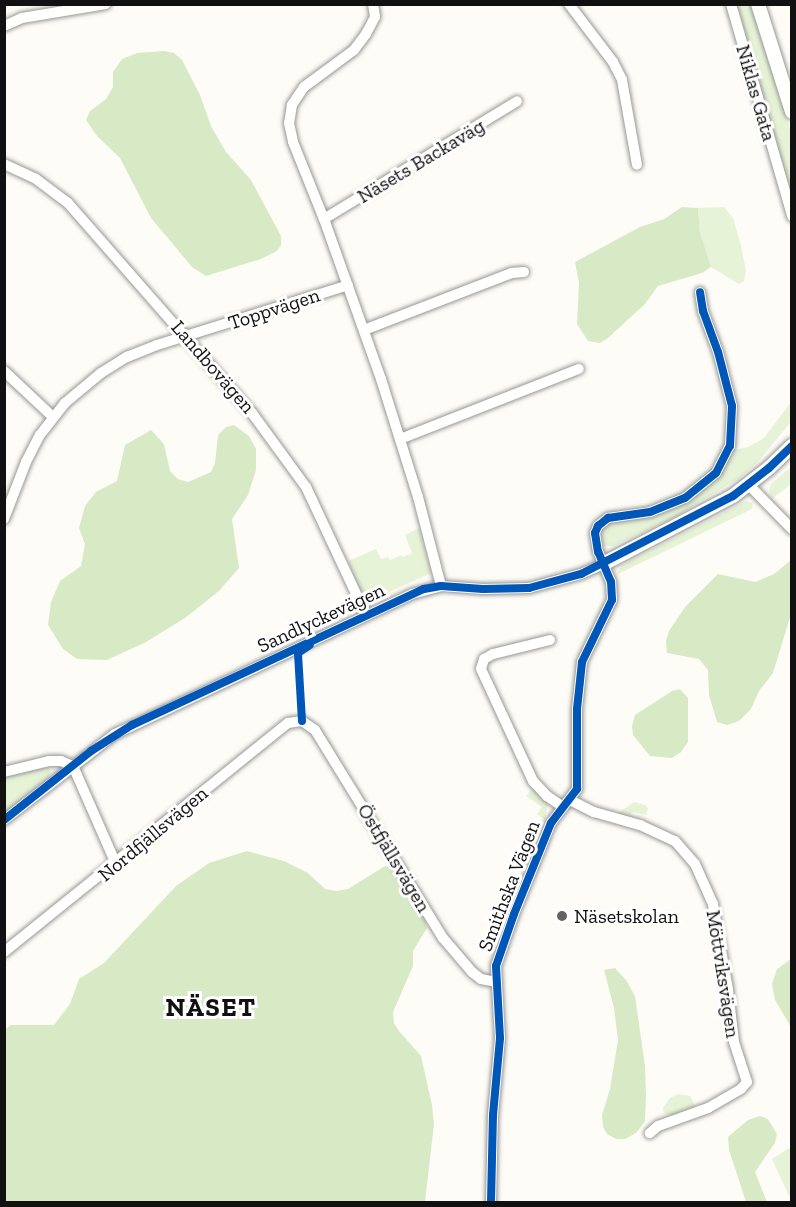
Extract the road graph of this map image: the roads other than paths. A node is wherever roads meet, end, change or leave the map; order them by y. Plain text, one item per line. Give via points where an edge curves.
1 (106, 4) edge
2 (373, 4) edge
3 (569, 4) edge
4 (731, 4) edge
5 (758, 4) edge
6 (4, 26) edge
7 (517, 101) dead end
8 (792, 112) edge
9 (4, 164) edge
10 (637, 165) dead end
11 (792, 216) edge
12 (324, 219) junction
13 (524, 272) dead end
14 (348, 285) junction
15 (700, 292) dead end
16 (364, 330) junction
17 (186, 337) junction
18 (579, 369) dead end
19 (4, 371) edge
20 (53, 417) junction
21 (400, 439) junction
22 (792, 446) edge
23 (749, 485) junction
24 (4, 519) edge
25 (792, 529) edge
26 (603, 564) junction
27 (441, 586) junction
28 (366, 615) junction
29 (550, 640) dead end
30 (302, 721) joint
31 (73, 766) junction
32 (4, 772) edge
33 (566, 803) junction
34 (4, 820) edge
35 (116, 864) junction
36 (4, 952) edge
37 (496, 982) junction
38 (650, 1133) dead end
39 (491, 1203) edge

1 - 6 street via 29,16
2 - 12 street via 375,17 358,45 310,81 289,114 292,142
3 - 10 street via 622,80
4 - 11 street, Niklas Gata
5 - 8 street
7 - 12 street, Näsets Backaväg
9 - 17 street, Landbovägen via 64,198
12 - 14 street
13 - 16 street via 512,273
14 - 16 street
14 - 17 street, Toppvägen
15 - 26 street, Smithska Vägen via 732,406 727,456 716,473 685,498 650,512 603,521 595,533
16 - 21 street
17 - 20 street, Toppvägen via 141,351 113,365 77,392
17 - 28 street, Landbovägen via 252,413 306,487
18 - 21 street
19 - 20 street
20 - 24 street, Toppvägen via 32,448
21 - 27 street
22 - 23 street
23 - 25 street
23 - 26 street
26 - 27 street, Sandlyckevägen via 529,588
26 - 33 street, Smithska Vägen via 611,582 612,600 582,662 576,724 579,782
27 - 28 street, Sandlyckevägen via 424,589
28 - 31 street, Sandlyckevägen via 132,725
29 - 33 street via 488,656 481,669 534,781 548,796
30 - 35 street, Nordfjällsvägen via 288,723
30 - 37 street, Östfjällsvägen via 315,730 444,941 481,979
31 - 32 street via 49,760
31 - 34 street, Sandlyckevägen
31 - 35 street
33 - 37 street, Smithska Vägen via 551,823 514,914 498,957
33 - 38 street, Möttviksvägen via 640,825 675,841 695,864 713,904 734,1042 747,1082 708,1108 658,1126
35 - 36 street, Nordfjällsvägen
37 - 39 street, Smithska Vägen via 500,1038

